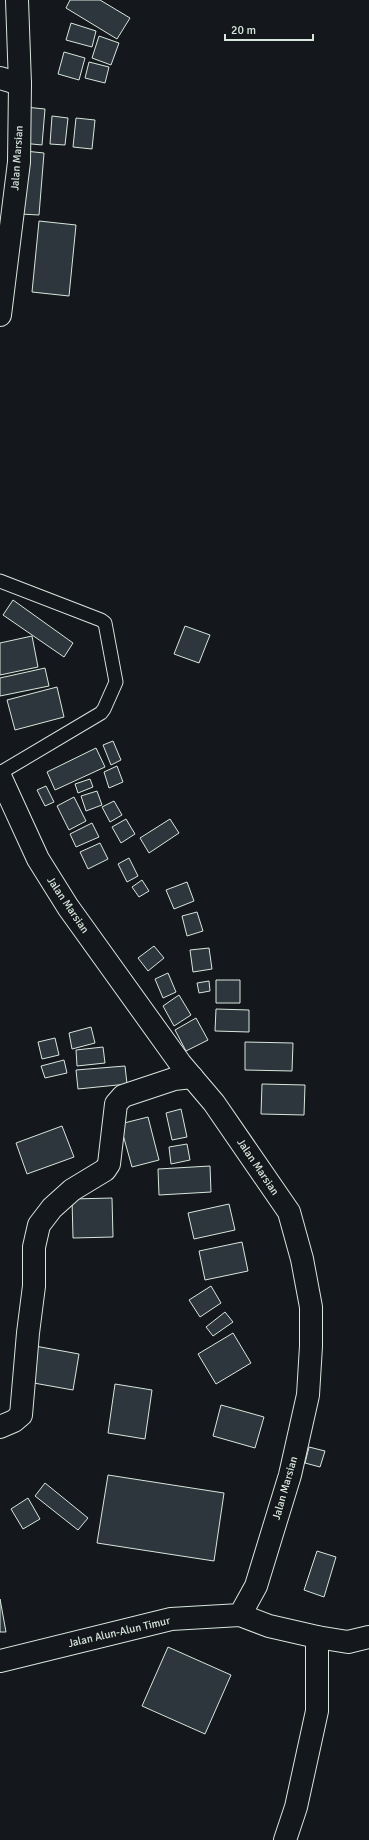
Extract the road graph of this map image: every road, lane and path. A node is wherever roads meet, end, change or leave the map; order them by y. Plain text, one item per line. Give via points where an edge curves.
1 (17, 0) edge
2 (10, 81) edge
3 (0, 316) edge
4 (0, 581) edge
5 (0, 774) edge
6 (192, 1076) junction
7 (0, 1427) edge
8 (240, 1615) junction
9 (317, 1637) junction
10 (369, 1637) edge
11 (0, 1661) edge
12 (285, 1840) edge

1 - 2 street, Jalan Marsian
2 - 3 street, Jalan Marsian via 19,162
4 - 5 lane via 102,620 116,682 101,713
5 - 6 street, Jalan Marsian via 38,859 68,907
6 - 7 street via 174,1079 123,1096 116,1104 110,1164 105,1170 72,1190 52,1208 39,1225 34,1247 34,1286 21,1415
6 - 8 street, Jalan Marsian via 214,1103 289,1212 302,1259 311,1307 308,1395 290,1475 256,1586
8 - 9 street via 269,1626
8 - 11 street, Jalan Alun-Alun Timur via 171,1619
9 - 10 street via 348,1642
9 - 12 street via 317,1711 296,1807

